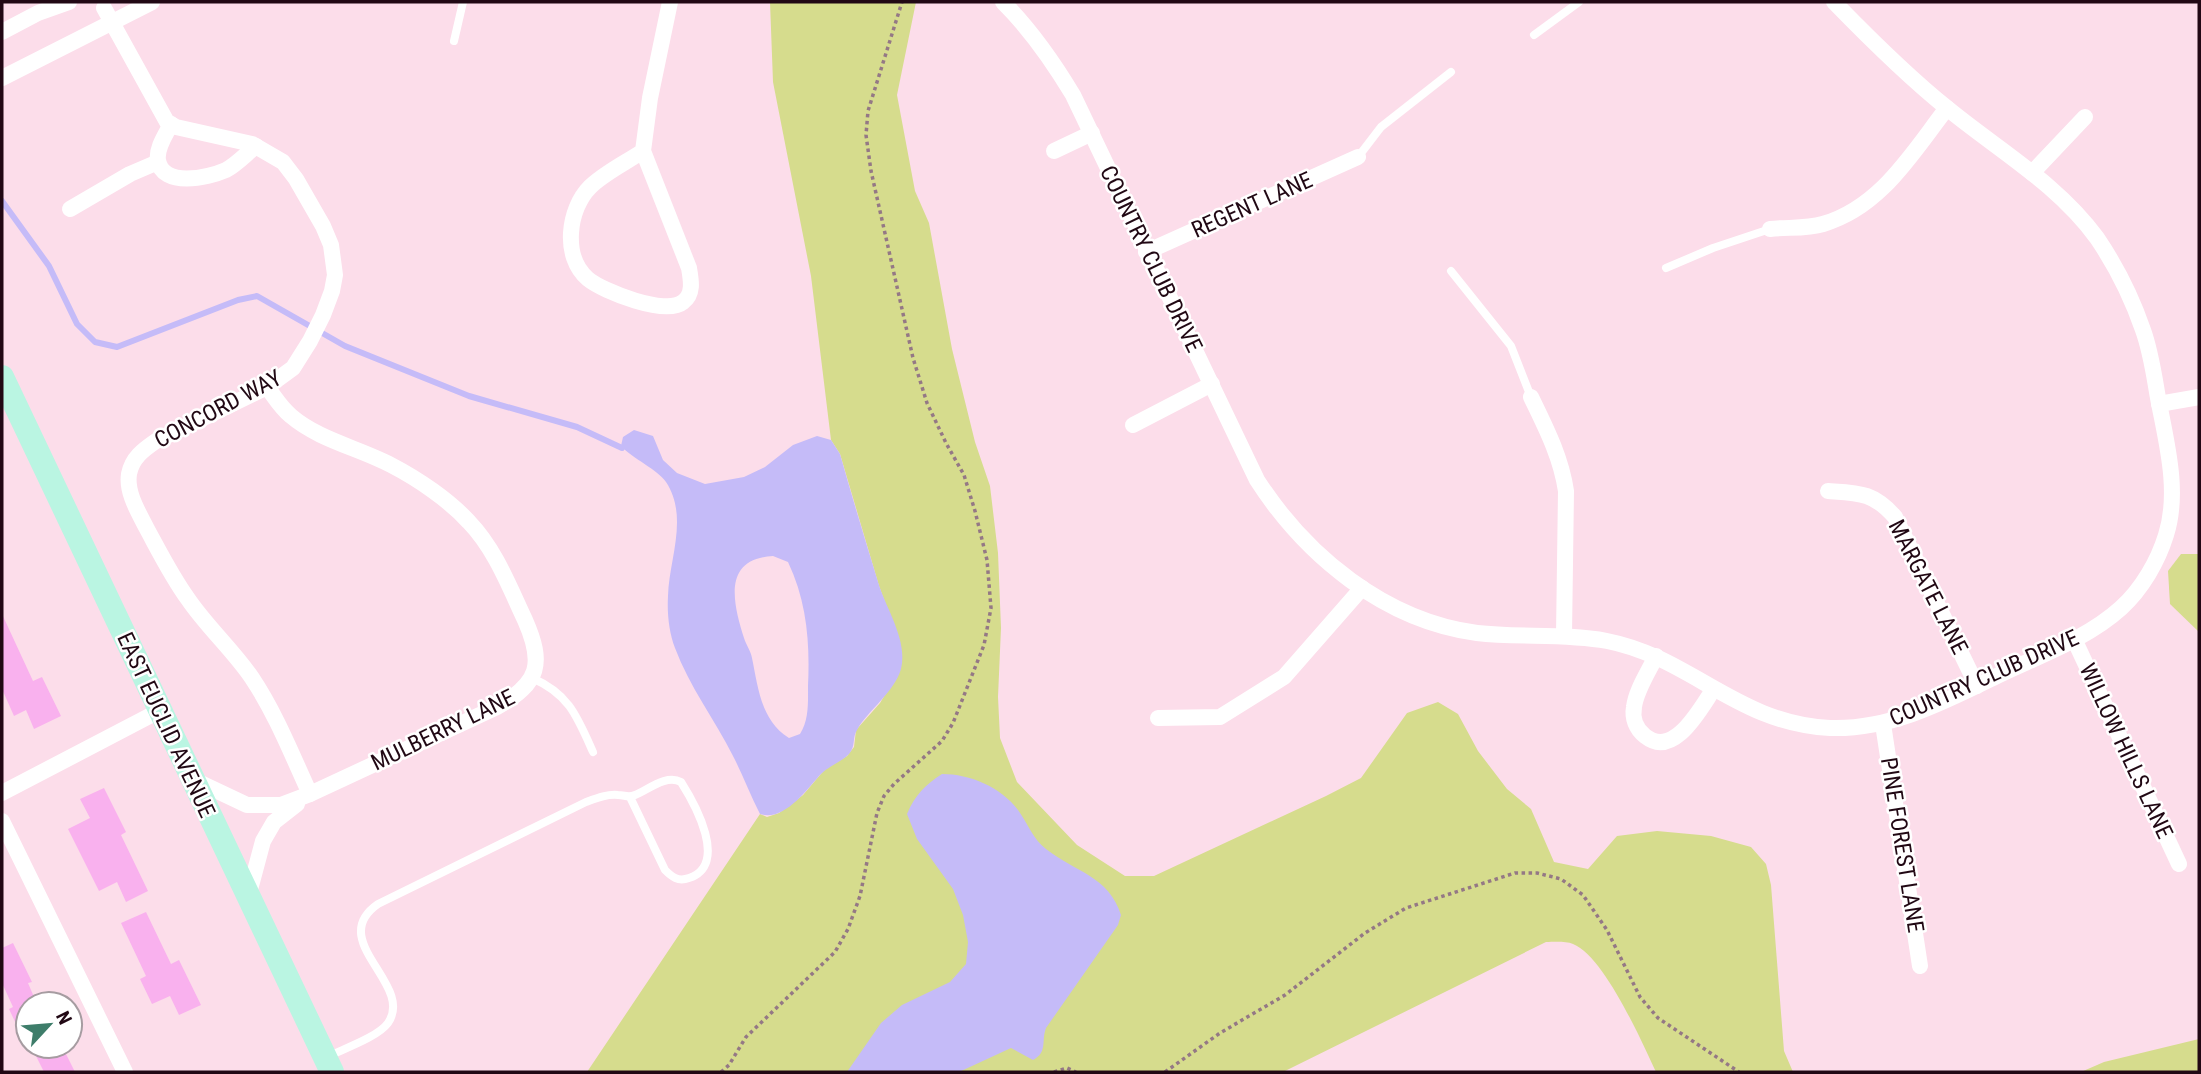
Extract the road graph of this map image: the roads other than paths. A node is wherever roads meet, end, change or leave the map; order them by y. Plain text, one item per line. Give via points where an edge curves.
1 (69, 2) edge
2 (152, 2) edge
3 (463, 2) edge
4 (670, 2) edge
5 (1003, 2) edge
6 (1580, 2) edge
7 (1834, 2) edge
8 (106, 11) edge
9 (2, 32) edge
10 (1534, 35) dead end
11 (454, 41) dead end
12 (1451, 72) dead end
13 (2, 78) edge
14 (1947, 108) junction
15 (2085, 117) dead end
16 (171, 124) junction
17 (1092, 133) junction
18 (256, 146) junction
19 (643, 151) junction
20 (1054, 151) dead end
21 (1358, 157) joint
22 (158, 162) junction
23 (2032, 173) junction
24 (70, 209) dead end
25 (1770, 229) joint
26 (1146, 252) junction
27 (1666, 268) dead end
28 (1451, 271) dead end
29 (2, 377) edge
30 (1212, 384) junction
31 (267, 387) junction
32 (1531, 397) joint
33 (2199, 397) edge
34 (2160, 404) junction
35 (1133, 425) dead end
36 (1828, 491) dead end
37 (1362, 588) junction
38 (1564, 635) junction
39 (2074, 639) junction
40 (1656, 656) junction
41 (532, 678) junction
42 (1976, 686) junction
43 (1713, 690) junction
44 (159, 711) junction
45 (1158, 719) dead end
46 (1883, 724) junction
47 (593, 751) dead end
48 (192, 779) junction
49 (2, 793) edge
50 (310, 794) junction
51 (630, 797) junction
52 (2, 821) edge
53 (2179, 864) dead end
54 (248, 897) junction
55 (1920, 966) dead end
56 (328, 1065) edge
57 (125, 1072) edge

1 - 9 street
2 - 8 street
3 - 11 lane
4 - 19 street
5 - 17 street, COUNTRY CLUB DRIVE via 1051,57
6 - 10 lane
7 - 14 street, COUNTRY CLUB DRIVE
8 - 13 street
8 - 16 street via 159,111
12 - 21 lane via 1381,127
14 - 23 street, COUNTRY CLUB DRIVE
14 - 25 street via 1871,200 1821,225
15 - 23 street
16 - 18 street, CONCORD WAY
16 - 22 street
17 - 20 street
17 - 26 street, COUNTRY CLUB DRIVE
18 - 22 street via 224,171 192,179 173,178
18 - 31 street, CONCORD WAY via 283,162 296,178 331,245 335,275 310,341 293,368
19 - 19 street via 689,268 689,295 674,307 653,306 602,287 587,278 573,255 572,219 580,200 591,186
21 - 26 street, REGENT LANE
22 - 24 street
23 - 34 street, COUNTRY CLUB DRIVE via 2072,208 2116,270 2145,334
25 - 27 lane
26 - 30 street, COUNTRY CLUB DRIVE
28 - 32 lane via 1511,346
29 - 44 main road, EAST EUCLID AVENUE
30 - 35 street
30 - 37 street, COUNTRY CLUB DRIVE via 1257,480 1278,512 1321,557
31 - 41 street, MULBERRY LANE via 288,414 306,427 392,466 469,522 501,569 532,636 537,651
31 - 50 street, CONCORD WAY via 142,450 134,460 129,482 138,512 170,571 250,676
32 - 38 street via 1563,469
33 - 34 street
34 - 39 street, COUNTRY CLUB DRIVE via 2170,472 2167,533 2141,586 2124,606
36 - 42 street, MARGATE LANE via 1865,493 1895,517
37 - 38 street, COUNTRY CLUB DRIVE via 1437,624 1475,632
37 - 45 street via 1284,677 1220,718
38 - 40 street, COUNTRY CLUB DRIVE
39 - 42 street, COUNTRY CLUB DRIVE
39 - 53 street, WILLOW HILLS LANE
40 - 43 street, COUNTRY CLUB DRIVE
40 - 43 street via 1634,706 1634,722 1649,740 1670,740 1682,733
41 - 47 lane via 562,696
41 - 50 street, MULBERRY LANE via 524,690 497,707
42 - 46 street, COUNTRY CLUB DRIVE
43 - 46 street, COUNTRY CLUB DRIVE via 1752,710 1804,726
44 - 48 main road, EAST EUCLID AVENUE
44 - 49 street
46 - 55 street, PINE FOREST LANE
48 - 50 street, MULBERRY LANE via 247,805 281,804
48 - 54 main road, EAST EUCLID AVENUE
50 - 54 street, MULBERRY LANE via 275,822 263,841
51 - 51 lane via 665,870 673,878 697,874 709,855 708,843 681,782 668,780
51 - 56 lane via 602,796 586,802 366,912 360,934 388,991 393,1013 382,1029
52 - 57 street
54 - 56 main road, EAST EUCLID AVENUE

